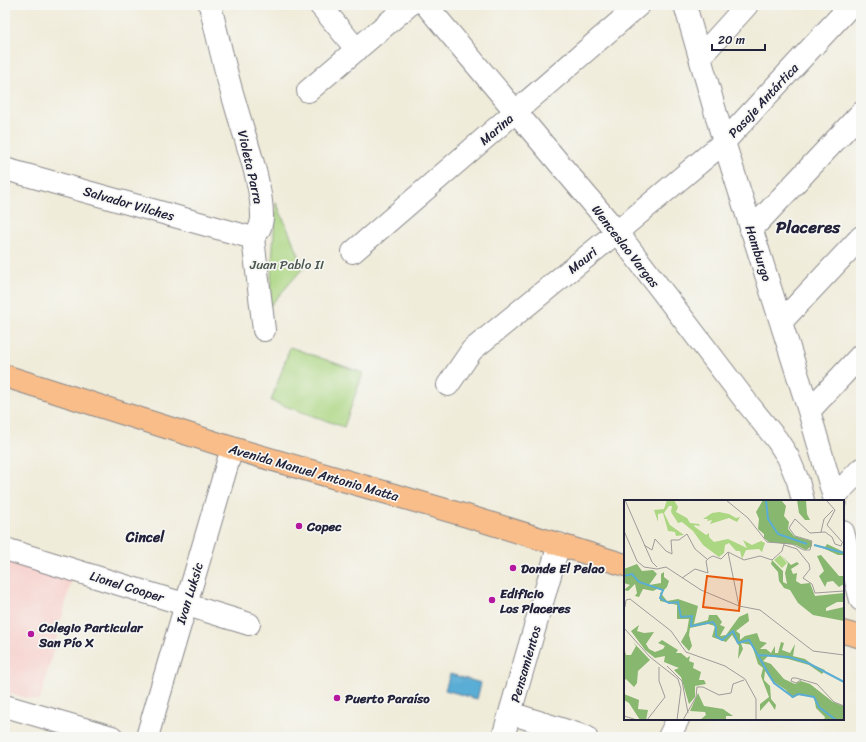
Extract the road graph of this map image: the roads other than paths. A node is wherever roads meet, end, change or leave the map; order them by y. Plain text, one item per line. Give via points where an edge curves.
1 (210, 5) edge
2 (320, 5) edge
3 (409, 5) edge
4 (426, 5) edge
5 (685, 5) edge
6 (747, 5) edge
7 (851, 5) edge
8 (626, 9) edge
9 (357, 50) junction
10 (700, 57) junction
11 (308, 91) dead end
12 (516, 112) junction
13 (861, 113) edge
14 (724, 142) junction
15 (5, 169) edge
16 (751, 230) junction
17 (617, 232) junction
18 (861, 237) edge
19 (253, 238) junction
20 (353, 252) dead end
21 (781, 322) junction
22 (264, 330) dead end
23 (861, 355) edge
24 (5, 376) edge
25 (448, 385) dead end
26 (809, 411) junction
27 (232, 448) junction
28 (861, 469) edge
29 (834, 499) edge
30 (803, 500) edge
31 (844, 535) edge
32 (559, 544) junction
33 (5, 549) edge
34 (624, 564) edge
35 (860, 589) edge
36 (186, 604) junction
37 (248, 624) dead end
38 (844, 632) edge
39 (861, 637) edge
40 (5, 706) edge
41 (510, 713) junction
42 (678, 720) edge
43 (112, 737) edge
44 (147, 737) edge
45 (503, 737) edge
46 (586, 737) edge
47 (669, 737) edge

1 - 19 street, Violeta Parra via 259,192 262,219 260,229
2 - 9 street
3 - 9 street
4 - 12 street, Wenceslao Vargas
5 - 10 street, Hamburgo
6 - 10 street
7 - 14 street, Pasaje Antártica
8 - 12 street, Marina
9 - 11 street
10 - 14 street, Hamburgo
12 - 17 street, Wenceslao Vargas
12 - 20 street, Marina
13 - 16 street
14 - 16 street, Hamburgo
14 - 17 street, Mauri
15 - 19 street, Salvador Vilches
16 - 21 street, Hamburgo
17 - 25 street, Mauri via 472,350
17 - 30 street, Wenceslao Vargas via 781,446 788,457
18 - 21 street
19 - 22 street
21 - 26 street, Hamburgo
23 - 26 street
24 - 27 main road, Avenida Manuel Antonio Matta
26 - 29 street, Hamburgo
27 - 32 main road, Avenida Manuel Antonio Matta
27 - 36 street, Ivan Luksic
28 - 29 street
31 - 35 street
32 - 34 main road, Avenida Manuel Antonio Matta
32 - 41 street, Pensamientos
33 - 36 street, Lionel Cooper
36 - 37 street, Lionel Cooper
36 - 44 street, Ivan Luksic
38 - 39 main road
40 - 43 street
41 - 45 street, Pensamientos
41 - 46 street
42 - 47 street

